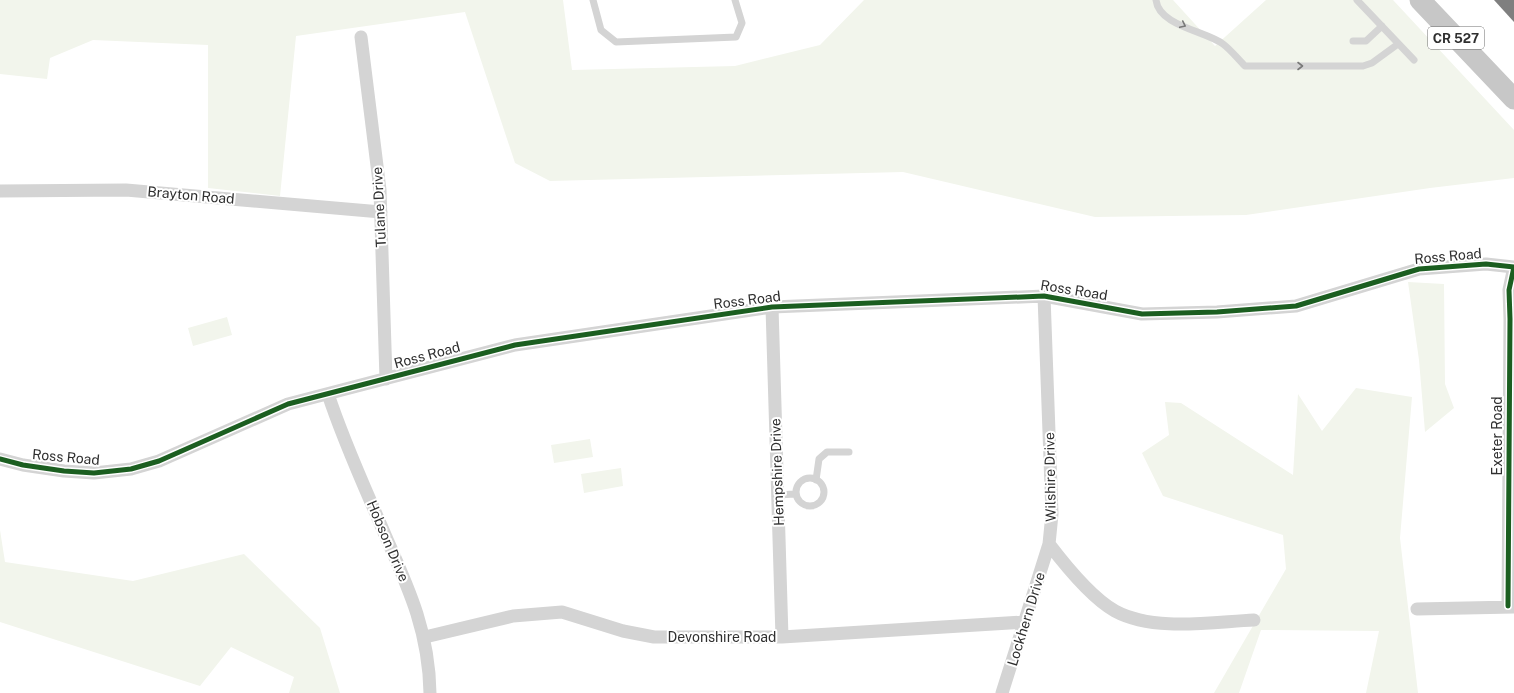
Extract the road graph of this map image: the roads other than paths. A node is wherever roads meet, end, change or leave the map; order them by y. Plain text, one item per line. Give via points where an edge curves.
1 (593, 0) edge
2 (735, 0) edge
3 (1156, 0) edge
4 (1357, 0) edge
5 (1420, 0) edge
6 (1382, 26) junction
7 (361, 37) dead end
8 (1353, 41) dead end
9 (1398, 44) junction
10 (1414, 60) dead end
11 (1514, 99) edge
12 (0, 191) edge
13 (381, 212) junction
14 (1514, 266) edge
15 (1044, 296) junction
16 (772, 308) junction
17 (386, 379) junction
18 (328, 394) junction
19 (849, 452) dead end
20 (0, 459) edge
21 (816, 480) junction
22 (795, 494) junction
23 (778, 495) junction
24 (1049, 544) junction
25 (1511, 606) edge
26 (1417, 609) dead end
27 (1254, 620) dead end
28 (1024, 622) junction
29 (425, 637) junction
30 (782, 637) junction
31 (430, 693) edge
32 (1002, 693) edge

1 - 2 lane via 601,30 616,42 736,37 742,23
3 -> 9 lane via 1157,6 1167,18 1223,44 1246,66 1363,66 1372,63
4 - 6 lane
5 - 11 main road, CR 527
6 - 8 lane via 1366,41
6 - 9 lane
7 - 13 street, Tulane Drive
9 - 10 lane
12 - 13 street, Brayton Road via 126,190
13 - 17 street, Tulane Drive
14 - 15 street, Ross Road via 1486,264 1419,269 1296,306 1217,312 1142,314
14 - 25 street, Exeter Road via 1509,290
15 - 16 street, Ross Road
15 - 24 street, Wilshire Drive via 1052,514
16 - 17 street, Ross Road via 515,345
16 - 23 street, Hempshire Drive
17 - 18 street, Ross Road
18 - 20 street, Ross Road via 288,404 159,461 131,469 94,473 64,471
18 - 29 street, Hobson Drive via 340,430 415,603
19 - 21 lane via 827,452 819,459
21 - 22 lane via 808,478 800,482
21 - 22 lane via 824,490 816,505 803,504
22 - 23 lane
23 - 30 street, Hempshire Drive
24 - 27 street via 1090,591 1115,611 1145,621 1174,624
24 - 28 street, Lockhern Drive
25 - 26 street
28 - 30 street, Devonshire Road
28 - 32 street, Lockhern Drive
29 - 30 street, Devonshire Road via 513,616 562,612 623,631 654,637
29 - 31 street, Hobson Drive

